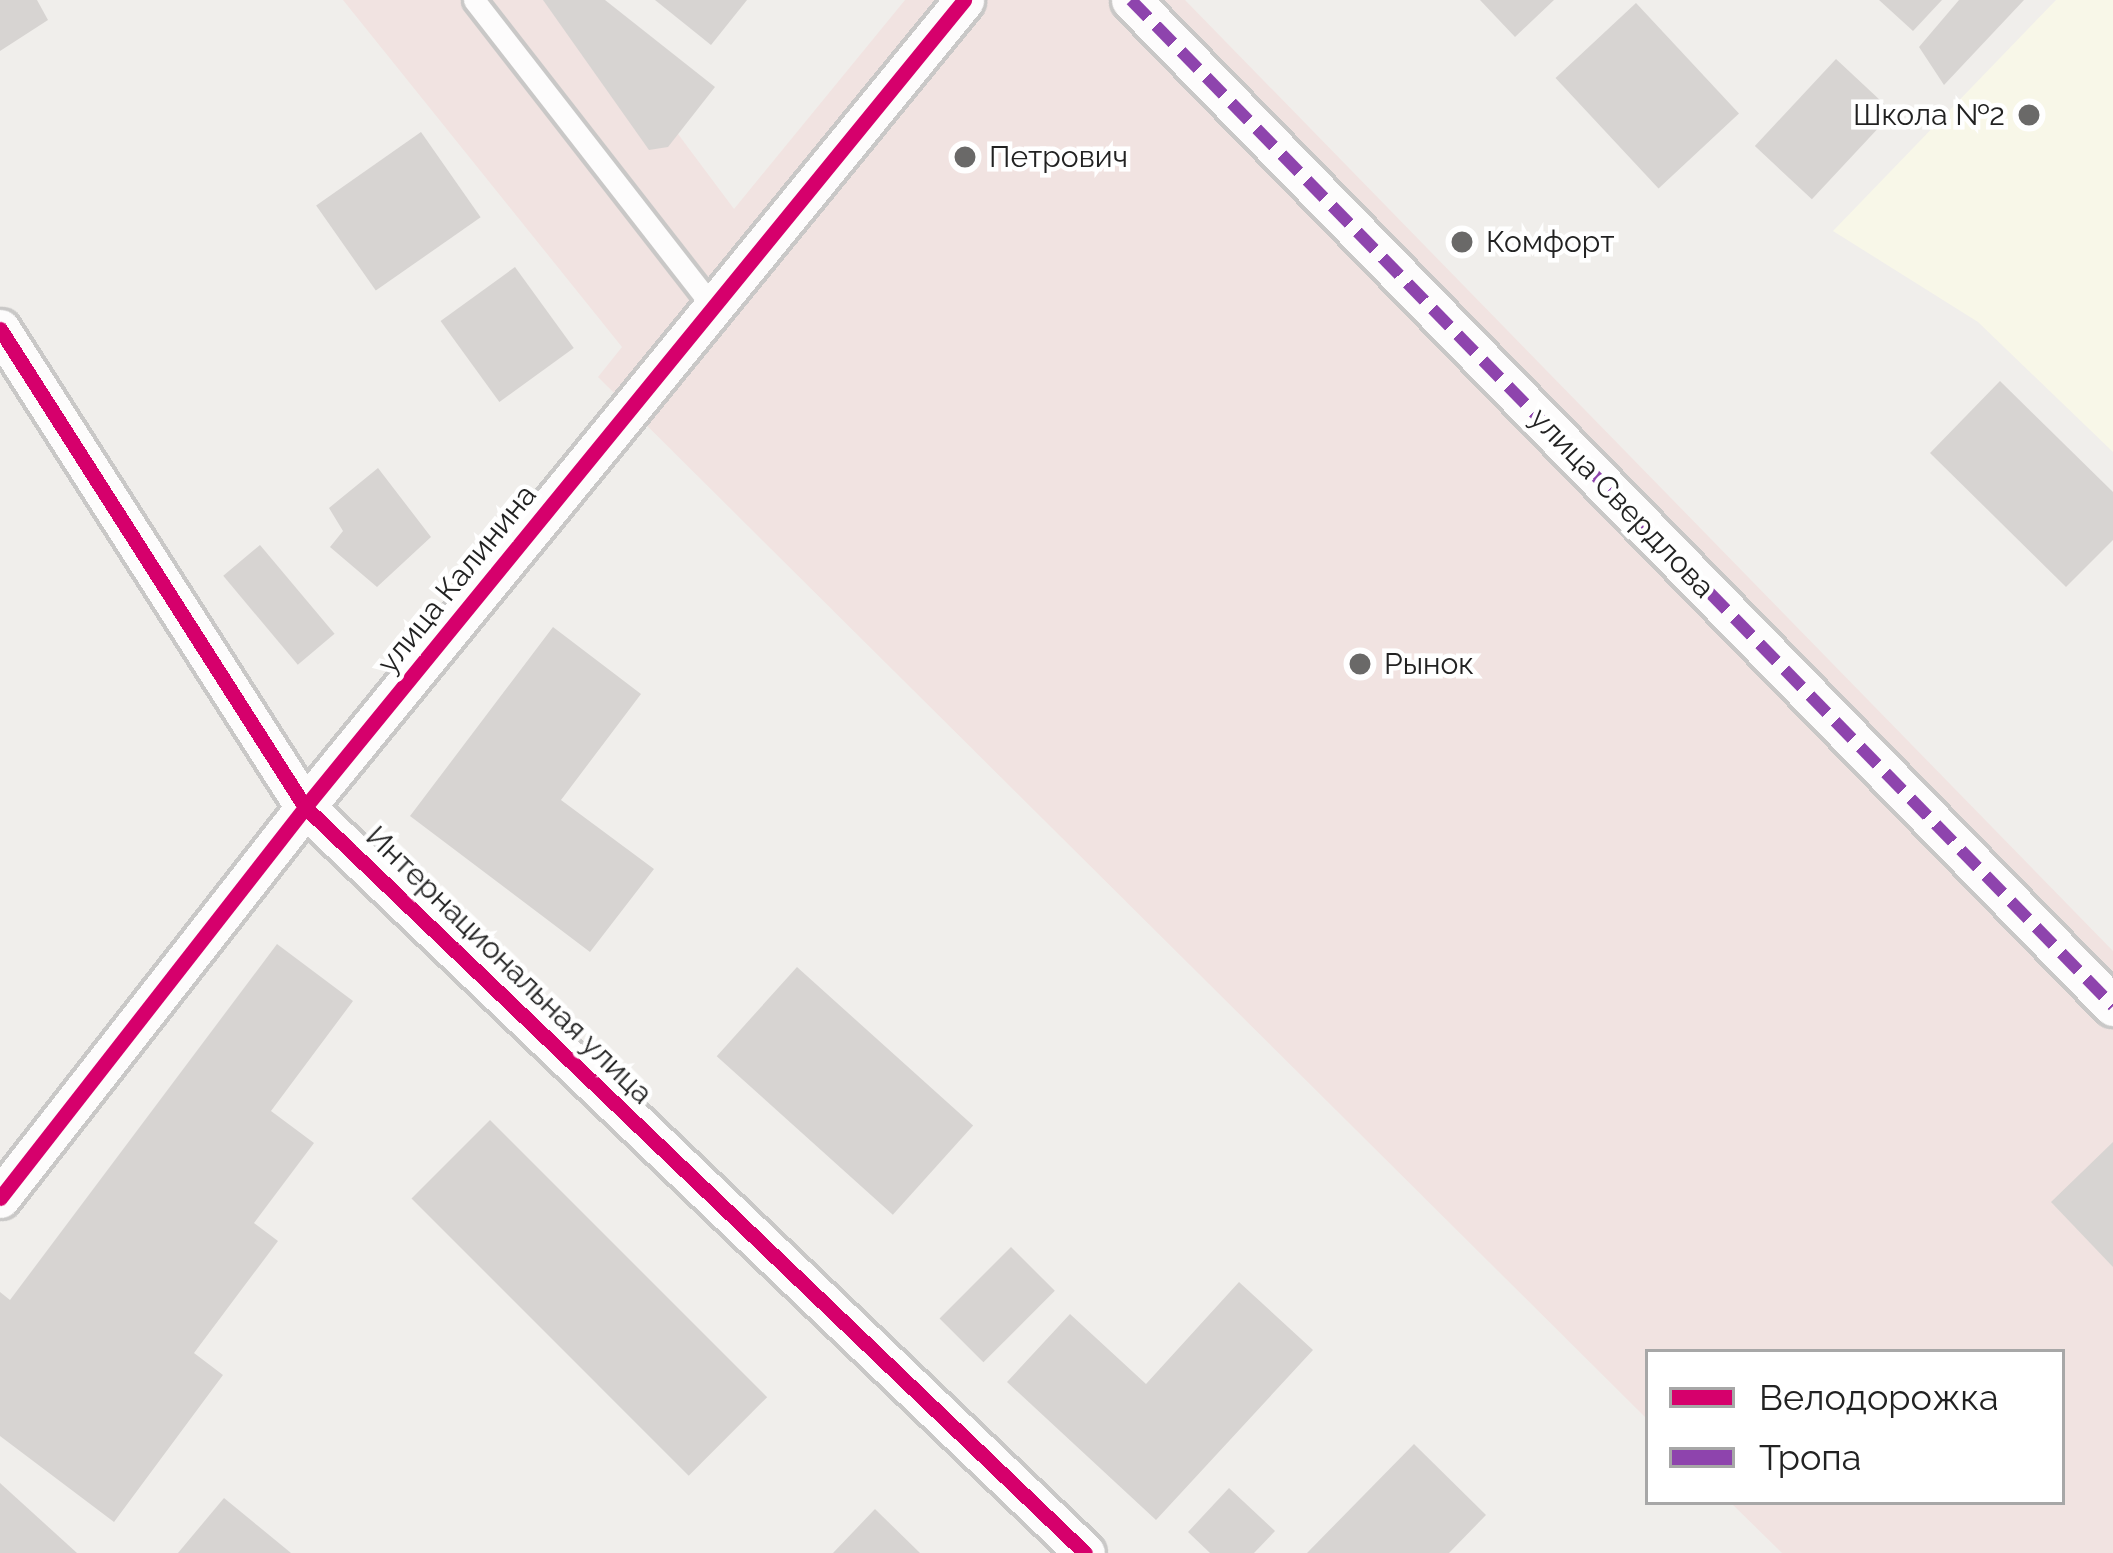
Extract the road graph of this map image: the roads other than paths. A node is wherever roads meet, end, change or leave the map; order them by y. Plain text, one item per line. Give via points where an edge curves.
1 (474, 0) edge
2 (964, 0) edge
3 (1131, 0) edge
4 (713, 307) junction
5 (0, 329) edge
6 (305, 808) junction
7 (2113, 1006) edge
8 (0, 1198) edge
9 (1085, 1553) edge

1 - 4 lane
2 - 4 street, улица Калинина
3 - 7 street, улица Свердлова
4 - 6 street, улица Калинина
5 - 6 street, Интернациональная улица
6 - 8 street, улица Калинина
6 - 9 street, Интернациональная улица

